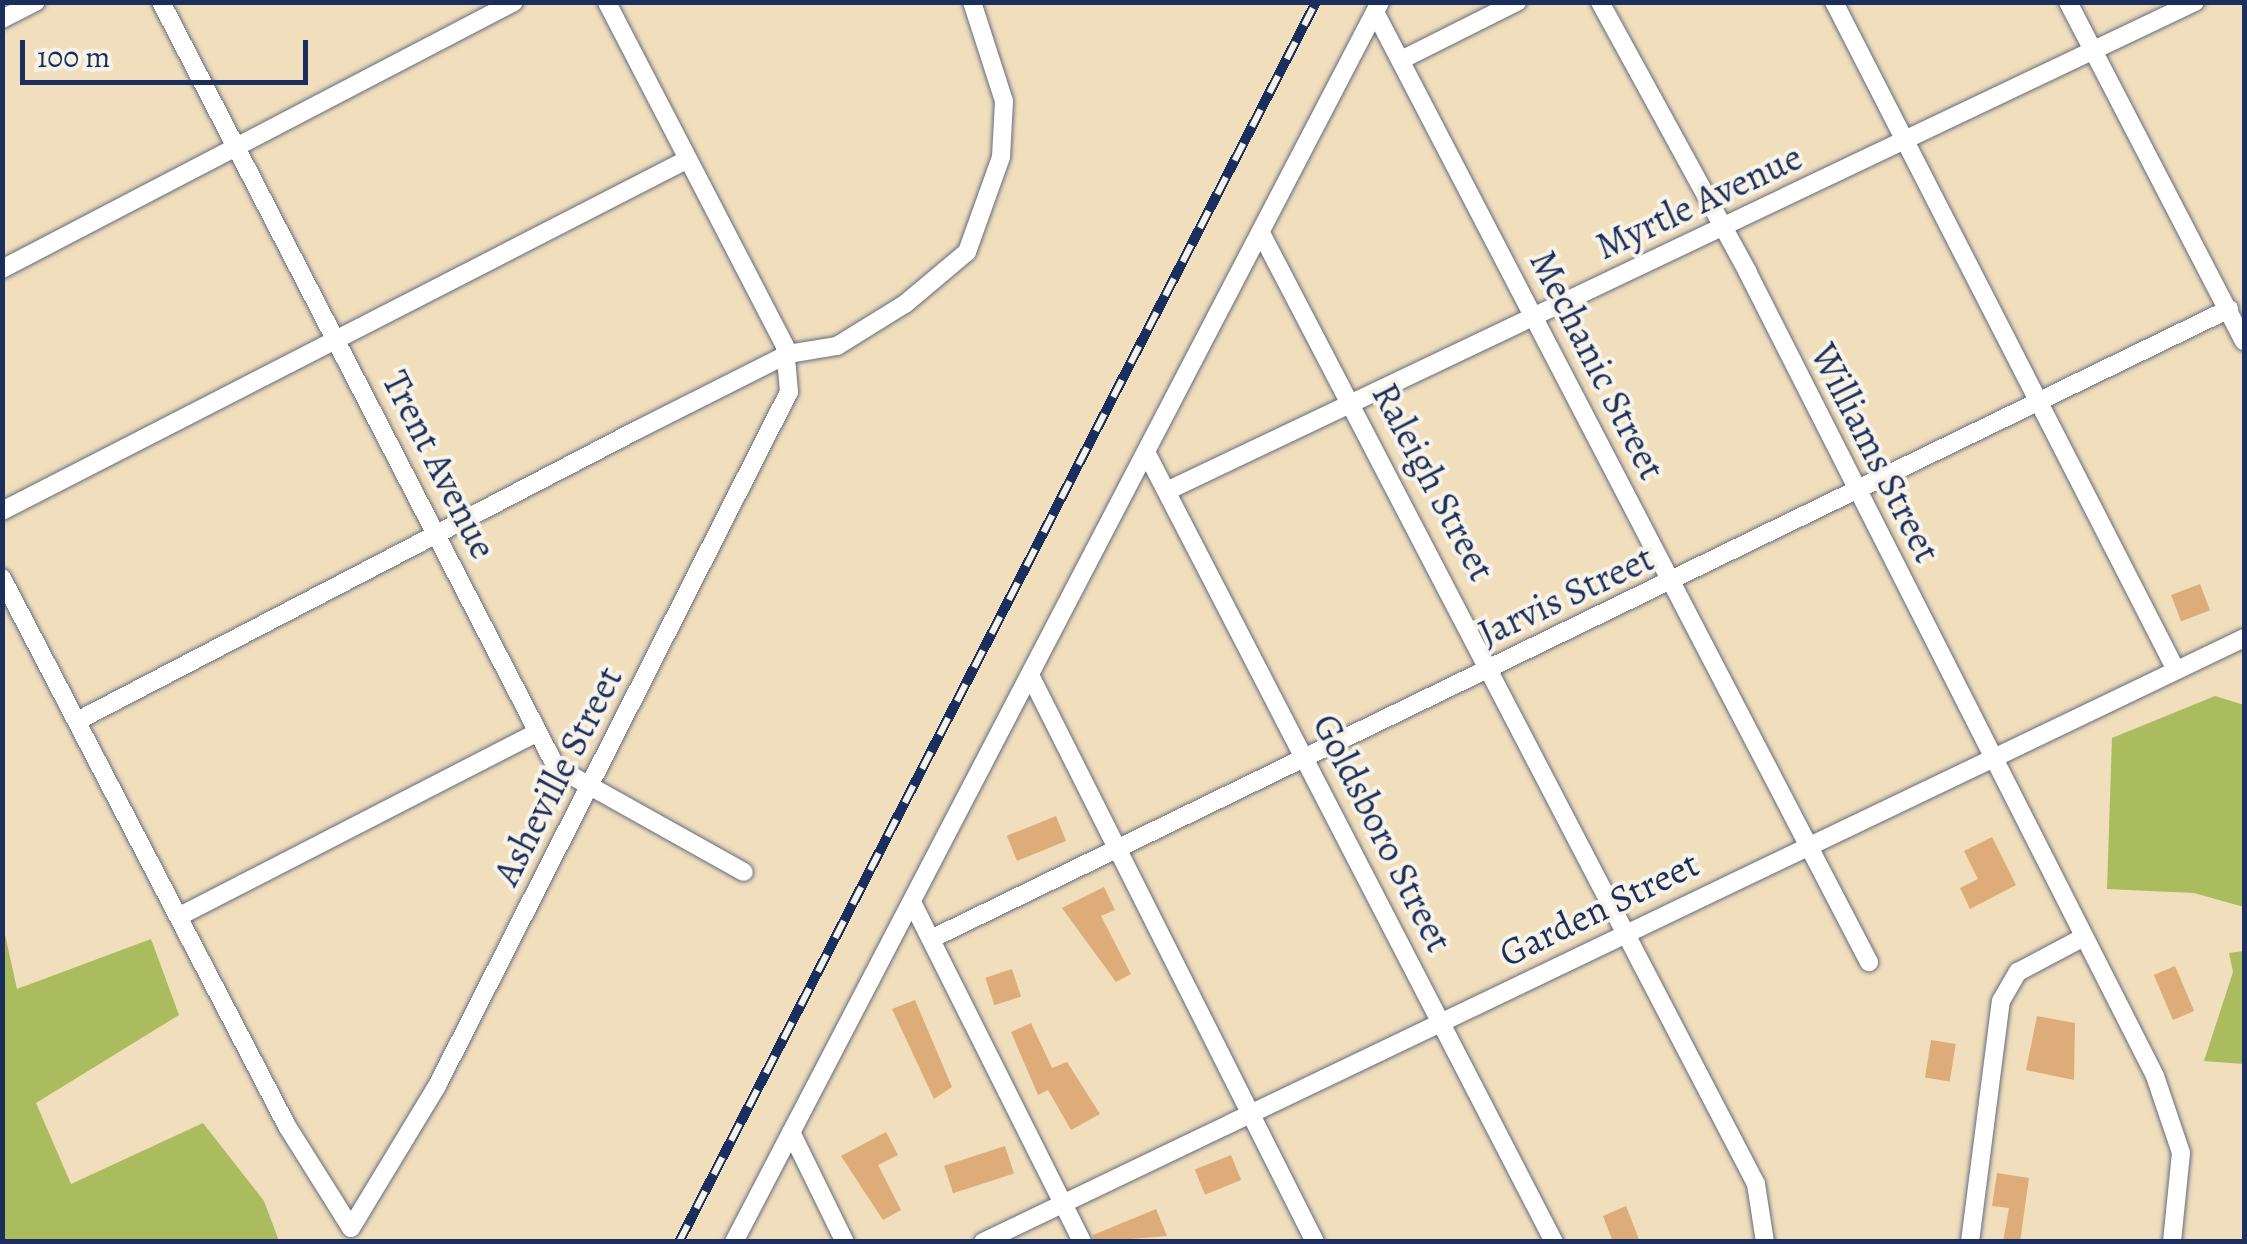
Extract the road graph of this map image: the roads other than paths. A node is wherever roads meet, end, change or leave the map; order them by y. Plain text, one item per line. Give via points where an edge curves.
1 (36, 2) edge
2 (161, 2) edge
3 (514, 2) edge
4 (607, 2) edge
5 (972, 2) edge
6 (1517, 2) edge
7 (1600, 2) edge
8 (1834, 2) edge
9 (2068, 2) edge
10 (2195, 2) edge
11 (1377, 7) edge
12 (2, 19) edge
13 (2092, 49) junction
14 (1401, 60) junction
15 (1902, 140) junction
16 (237, 145) junction
17 (686, 160) junction
18 (1721, 225) junction
19 (1261, 233) junction
20 (2, 269) edge
21 (2229, 309) junction
22 (1536, 316) junction
23 (336, 339) junction
24 (2244, 341) edge
25 (788, 354) junction
26 (1355, 403) junction
27 (2034, 404) junction
28 (1148, 456) junction
29 (1170, 489) junction
30 (1858, 492) junction
31 (2, 511) edge
32 (439, 536) junction
33 (2, 578) edge
34 (1672, 582) junction
35 (2244, 638) edge
36 (1494, 666) junction
37 (2174, 666) junction
38 (1031, 677) junction
39 (77, 721) junction
40 (536, 733) junction
41 (1306, 756) junction
42 (1994, 756) junction
43 (586, 791) junction
44 (1810, 844) junction
45 (1116, 849) junction
46 (744, 872) dead end
47 (914, 904) junction
48 (180, 916) junction
49 (1628, 930) junction
50 (2082, 938) junction
51 (931, 939) junction
52 (1868, 962) dead end
53 (1442, 1022) junction
54 (1252, 1115) junction
55 (791, 1132) junction
56 (1064, 1203) junction
57 (734, 1242) edge
58 (845, 1242) edge
59 (983, 1242) edge
60 (1082, 1242) edge
61 (1315, 1242) edge
62 (1554, 1242) edge
63 (1766, 1242) edge
64 (1970, 1242) edge
65 (2172, 1242) edge

1 - 12 street
2 - 16 street, Trent Avenue
3 - 16 street
4 - 17 street
5 - 25 street via 1004,101 1001,157 967,252 837,346
6 - 14 street
7 - 18 street, Williams Street
8 - 15 street
9 - 13 street
10 - 13 street, Myrtle Avenue
11 - 14 street, Mechanic Street
11 - 19 street
13 - 15 street, Myrtle Avenue
13 - 21 street
14 - 22 street, Mechanic Street
15 - 18 street, Myrtle Avenue
15 - 27 street
16 - 20 street
16 - 23 street, Trent Avenue
17 - 23 street
17 - 25 street
18 - 22 street, Myrtle Avenue
18 - 30 street, Williams Street
19 - 26 street, Raleigh Street
19 - 28 street
21 - 24 street
21 - 27 street, Jarvis Street
22 - 26 street, Myrtle Avenue
22 - 34 street, Mechanic Street
23 - 31 street
23 - 32 street, Trent Avenue
25 - 32 street
25 - 43 street, Asheville Street via 789,392 756,465
26 - 29 street, Myrtle Avenue
26 - 36 street, Raleigh Street
27 - 30 street, Jarvis Street
27 - 37 street
28 - 29 street, Goldsboro Street
28 - 38 street
29 - 41 street, Goldsboro Street
30 - 34 street, Jarvis Street
30 - 42 street, Williams Street
32 - 39 street
32 - 40 street, Trent Avenue
33 - 39 street
34 - 36 street, Jarvis Street
34 - 44 street, Mechanic Street
35 - 37 street, Garden Street
36 - 41 street, Jarvis Street
36 - 49 street, Raleigh Street
37 - 42 street, Garden Street
38 - 45 street
38 - 47 street
39 - 48 street
40 - 43 street, Trent Avenue
40 - 48 street
41 - 45 street, Jarvis Street
41 - 53 street, Goldsboro Street
42 - 44 street, Garden Street
42 - 50 street, Williams Street
43 - 46 street, Trent Avenue
43 - 48 street, Asheville Street via 351,1228 338,1219
44 - 49 street, Garden Street
44 - 52 street, Mechanic Street
45 - 51 street, Jarvis Street
45 - 54 street
47 - 51 street
47 - 55 street
49 - 53 street, Garden Street
49 - 63 street, Raleigh Street via 1756,1184
50 - 64 street via 2018,972 2001,1001
50 - 65 street, Williams Street via 2178,1133
51 - 56 street
53 - 54 street, Garden Street
53 - 62 street, Goldsboro Street
54 - 56 street, Garden Street
54 - 61 street
55 - 57 street
55 - 58 street
56 - 59 street, Garden Street
56 - 60 street

